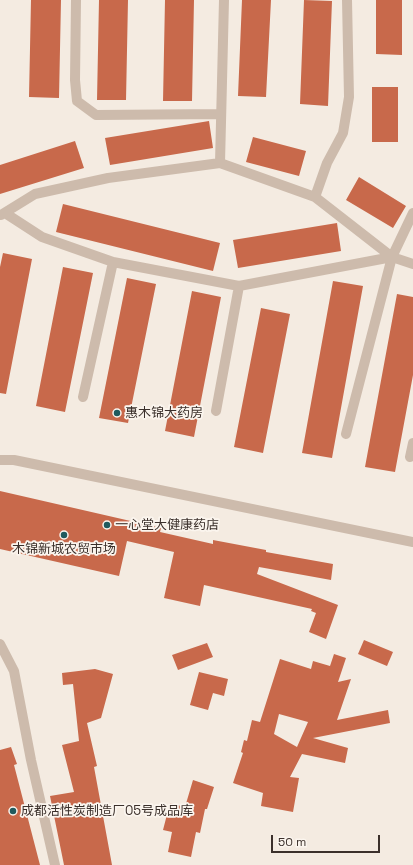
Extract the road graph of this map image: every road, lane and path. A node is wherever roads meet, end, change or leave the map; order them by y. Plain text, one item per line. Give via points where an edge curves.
1 (76, 0) edge
2 (224, 0) edge
3 (347, 0) edge
4 (221, 114) junction
5 (220, 163) junction
6 (315, 197) junction
7 (413, 213) edge
8 (3, 214) edge
9 (392, 257) junction
10 (113, 262) junction
11 (413, 264) edge
12 (239, 286) junction
13 (83, 397) dead end
14 (216, 411) dead end
15 (346, 434) dead end
16 (413, 443) edge
17 (410, 457) dead end
18 (0, 460) edge
19 (413, 542) edge
20 (0, 644) edge
21 (55, 865) edge

1 - 4 street via 77,101 96,115
2 - 4 street
3 - 6 street via 349,97 343,132 327,163
4 - 5 street
5 - 6 street
5 - 8 street via 108,178 35,194
6 - 9 street
7 - 9 street
8 - 10 street via 42,237
9 - 11 street
9 - 12 street
9 - 15 street
10 - 12 street
10 - 13 street
12 - 14 street
16 - 17 street
18 - 19 street via 14,460
20 - 21 street via 14,671

